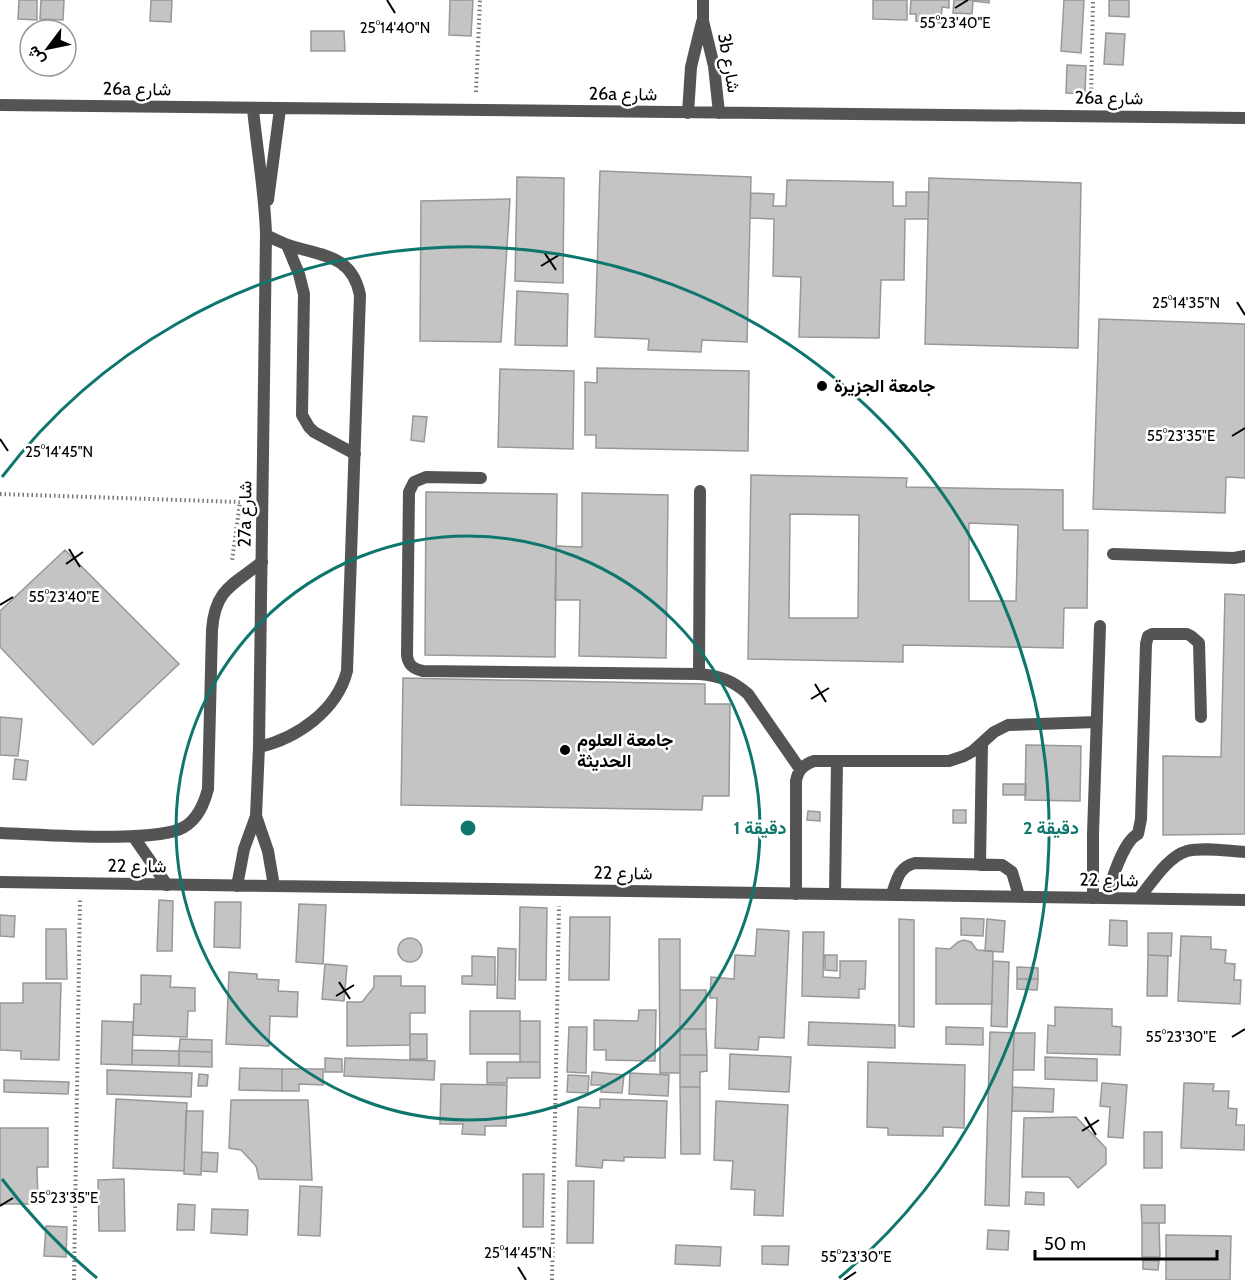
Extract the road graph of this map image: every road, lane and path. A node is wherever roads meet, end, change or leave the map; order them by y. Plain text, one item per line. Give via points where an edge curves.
1 (480, 0) edge
2 (703, 0) edge
3 (1093, 0) edge
4 (703, 21) junction
5 (0, 105) edge
6 (253, 108) junction
7 (280, 109) junction
8 (475, 111) junction
9 (719, 112) junction
10 (688, 113) junction
11 (1091, 116) junction
12 (1245, 118) edge
13 (266, 213) junction
14 (266, 235) junction
15 (287, 245) junction
16 (355, 454) junction
17 (481, 477) dead end
18 (700, 491) dead end
19 (0, 494) edge
20 (1113, 554) dead end
21 (1245, 556) edge
22 (262, 562) junction
23 (228, 588) junction
24 (1100, 626) dead end
25 (699, 674) junction
26 (1201, 717) dead end
27 (1097, 722) junction
28 (982, 744) junction
29 (260, 747) junction
30 (837, 761) junction
31 (800, 769) junction
32 (256, 816) junction
33 (0, 834) edge
34 (133, 836) junction
35 (1245, 852) edge
36 (980, 865) junction
37 (0, 882) edge
38 (81, 884) junction
39 (166, 885) junction
40 (237, 886) junction
41 (274, 886) junction
42 (559, 890) junction
43 (796, 894) junction
44 (835, 894) junction
45 (892, 894) junction
46 (1018, 896) junction
47 (1093, 898) junction
48 (1106, 898) junction
49 (1139, 898) junction
50 (1245, 900) edge
51 (74, 1280) edge
52 (552, 1280) edge

1 - 8 path
2 - 4 street, 3b شارع
3 - 11 path
4 - 9 street, 3b شارع via 714,66
4 - 10 street, 3b شارع via 691,66
5 - 6 street, 26a شارع
6 - 7 street, 26a شارع
6 - 13 street, 27a شارع
7 - 8 street, 26a شارع
7 - 13 street, 27a شارع
8 - 10 street, 26a شارع
9 - 10 street, 26a شارع
9 - 11 street, 26a شارع
11 - 12 street, 26a شارع
13 - 14 street, 27a شارع
14 - 15 street
14 - 22 street, 27a شارع
15 - 16 street via 304,294 302,415 314,432
15 - 16 street via 343,263 358,283
16 - 29 street via 348,671 336,698 323,712 284,739
17 - 25 street via 426,477 414,483 409,492 407,655 413,668
18 - 25 street
19 - 23 path via 240,502
20 - 21 street
22 - 23 street
22 - 29 street, 27a شارع
23 - 34 street via 220,596 213,620 205,801 200,812 184,827 162,834
24 - 27 street
25 - 31 street via 730,680 748,694
26 - 48 street via 1198,643 1187,634 1148,636 1141,819 1138,834 1127,846
27 - 28 street via 1015,723 1000,728
27 - 47 street
28 - 30 street via 949,761
28 - 36 street
29 - 32 street, 27a شارع
30 - 31 street via 813,761
30 - 44 street
31 - 43 street via 796,781
32 - 40 street, 27a شارع
32 - 41 street, 27a شارع
33 - 34 street
34 - 39 street
35 - 49 street via 1187,851 1169,863
36 - 45 street via 908,865 898,874
36 - 46 street via 1007,868 1015,878
37 - 38 street, شارع 22
38 - 39 street, شارع 22
38 - 51 path
39 - 40 street, شارع 22
40 - 41 street, شارع 22
41 - 42 street, شارع 22
42 - 43 street, شارع 22
42 - 52 path
43 - 44 street, شارع 22
44 - 45 street, شارع 22
45 - 46 street, شارع 22
46 - 47 street, شارع 22
47 - 48 street, شارع 22
48 - 49 street, شارع 22
49 - 50 street, شارع 22

